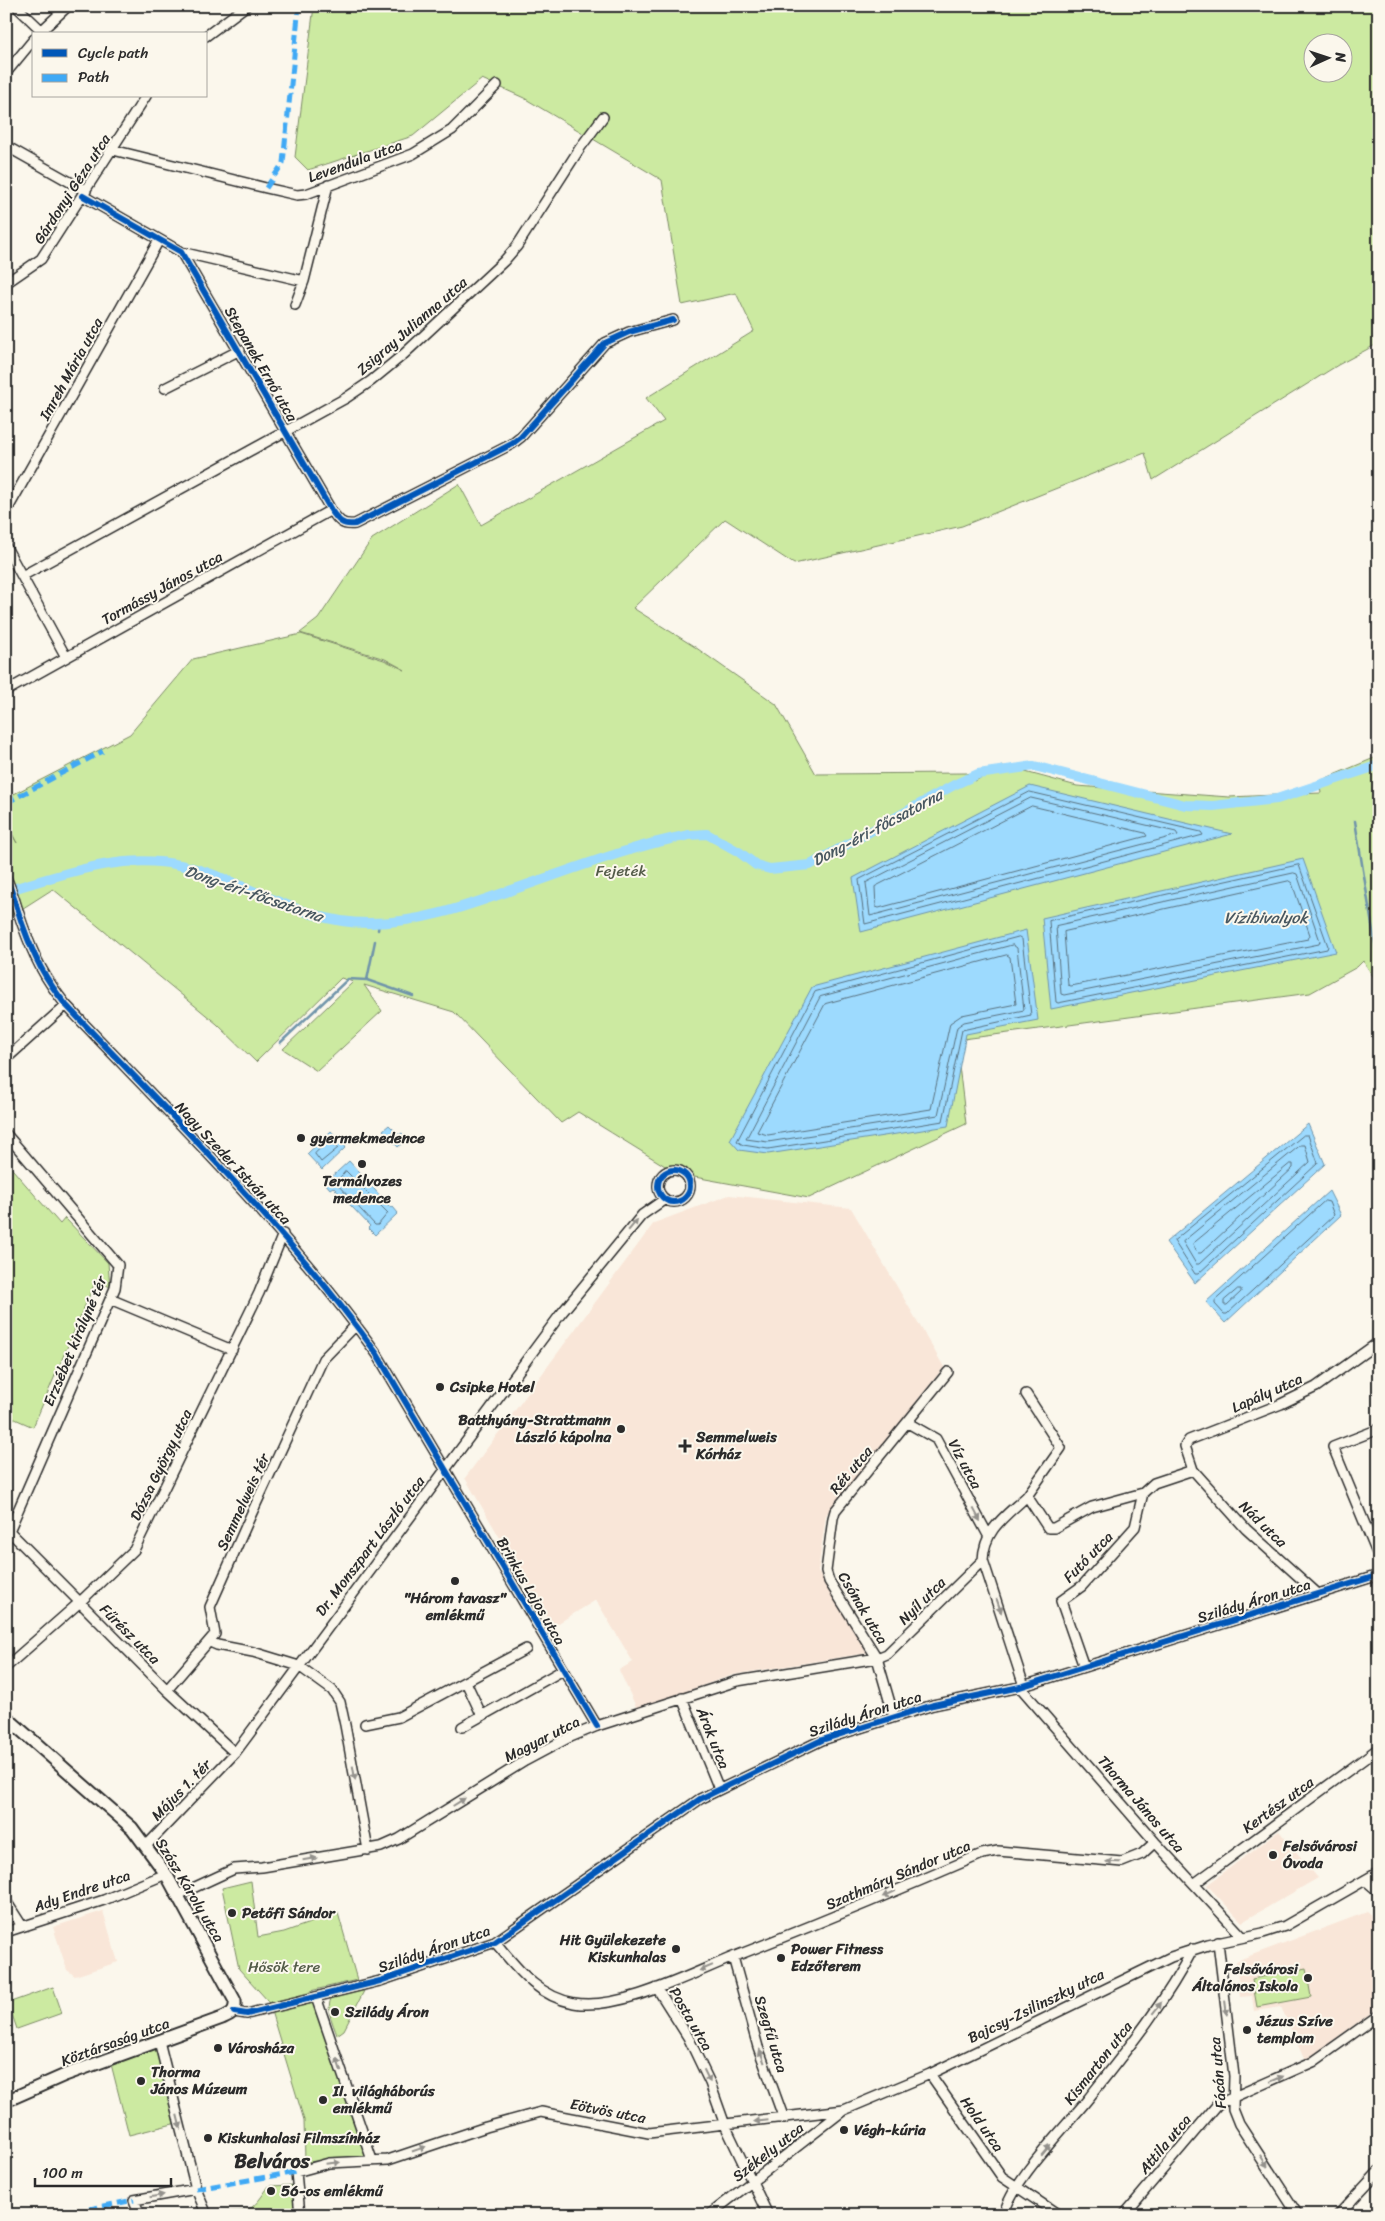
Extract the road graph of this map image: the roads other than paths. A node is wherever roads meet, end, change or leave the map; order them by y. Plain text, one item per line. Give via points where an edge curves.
1 (16, 6) edge
2 (68, 6) edge
3 (246, 6) edge
4 (39, 32) edge
5 (208, 34) edge
6 (32, 41) edge
7 (6, 73) edge
8 (497, 86) dead end
9 (145, 98) edge
10 (603, 117) dead end
11 (6, 146) edge
12 (113, 150) junction
13 (328, 185) junction
14 (84, 193) junction
15 (159, 240) junction
16 (182, 252) junction
17 (304, 281) junction
18 (6, 283) edge
19 (295, 305) dead end
20 (673, 320) dead end
21 (240, 350) junction
22 (164, 388) dead end
23 (284, 430) junction
24 (331, 510) junction
25 (6, 512) edge
26 (6, 547) edge
27 (22, 576) junction
28 (66, 657) junction
29 (6, 691) edge
30 (7, 879) edge
31 (66, 1005) junction
32 (6, 1059) edge
33 (6, 1134) edge
34 (665, 1199) dead end
35 (283, 1234) junction
36 (110, 1299) junction
37 (356, 1325) junction
38 (1379, 1342) edge
39 (232, 1350) junction
40 (948, 1372) dead end
41 (1026, 1394) dead end
42 (908, 1423) junction
43 (1379, 1429) edge
44 (445, 1469) junction
45 (1193, 1470) junction
46 (1143, 1493) junction
47 (1027, 1496) junction
48 (9, 1531) joint
49 (988, 1534) junction
50 (1379, 1558) edge
51 (983, 1560) junction
52 (826, 1571) joint
53 (1379, 1575) edge
54 (1318, 1594) junction
55 (80, 1602) junction
56 (210, 1642) junction
57 (526, 1649) dead end
58 (877, 1658) junction
59 (299, 1666) junction
60 (6, 1667) edge
61 (1084, 1667) junction
62 (563, 1670) junction
63 (466, 1682) junction
64 (1022, 1687) junction
65 (167, 1690) junction
66 (682, 1698) junction
67 (482, 1716) junction
68 (894, 1717) junction
69 (6, 1718) edge
70 (364, 1724) dead end
71 (597, 1726) junction
72 (462, 1727) dead end
73 (1379, 1748) edge
74 (235, 1753) junction
75 (719, 1789) junction
76 (1155, 1842) junction
77 (146, 1846) junction
78 (368, 1850) junction
79 (1379, 1872) edge
80 (166, 1874) junction
81 (1365, 1880) junction
82 (1194, 1884) junction
83 (1379, 1892) edge
84 (178, 1895) junction
85 (6, 1901) edge
86 (22, 1926) junction
87 (6, 1932) edge
88 (1243, 1937) junction
89 (495, 1942) junction
90 (1218, 1942) junction
91 (1193, 1949) junction
92 (733, 1958) junction
93 (657, 1988) junction
94 (316, 1997) junction
95 (234, 2012) junction
96 (1379, 2015) edge
97 (159, 2041) junction
98 (930, 2074) junction
99 (1233, 2098) junction
100 (6, 2101) edge
101 (844, 2110) junction
102 (784, 2119) junction
103 (725, 2125) junction
104 (372, 2160) junction
105 (1379, 2171) edge
106 (752, 2181) junction
107 (1015, 2187) junction
108 (196, 2189) junction
109 (140, 2215) edge
110 (207, 2215) edge
111 (300, 2215) edge
112 (709, 2215) edge
113 (768, 2215) edge
114 (1004, 2215) edge
115 (1059, 2215) edge
116 (1124, 2215) edge
117 (1298, 2215) edge
118 (1338, 2215) edge

1 - 4 street
2 - 4 street
3 - 5 street
6 - 7 street
8 - 13 street, Levendula utca via 452,130 413,154
9 - 12 street, Gárdonyi Géza utca
10 - 23 street, Zsigray Julianna utca via 517,246 492,275 371,381 346,398
11 - 14 street
12 - 13 street, Levendula utca via 298,195
12 - 14 street, Gárdonyi Géza utca
13 - 17 street
14 - 15 street
14 - 18 street, Gárdonyi Géza utca via 41,258
15 - 16 street
15 - 25 street, Imreh Mária utca
16 - 17 street
16 - 21 street, Stepanek Ernő utca
17 - 19 street
20 - 24 street via 629,332 606,343 521,437 504,449 355,524 339,522
21 - 22 street
21 - 23 street, Stepanek Ernő utca
23 - 24 street, Stepanek Ernő utca
23 - 27 street, Zsigray Julianna utca
24 - 28 street, Tormássy János utca
26 - 27 street
27 - 28 street
28 - 29 street, Tormássy János utca
30 - 31 street, Nagy Szeder István utca via 37,961
31 - 32 street
31 - 35 street, Nagy Szeder István utca
33 - 36 street, Erzsébet királyné tér via 116,1260 118,1272
44 -> 34 street, Dr. Monszpart László utca via 612,1250 642,1215
35 - 37 street, Nagy Szeder István utca
35 - 39 street, Dózsa György utca
36 - 39 street
36 - 48 street, Erzsébet királyné tér
37 - 44 street, Nagy Szeder István utca via 377,1354
37 - 56 street, Semmelweis tér via 323,1359 254,1508 210,1608 215,1634
38 - 45 street, Lapály utca via 1316,1387 1189,1440 1184,1451
39 - 55 street, Dózsa György utca via 134,1550
40 - 42 street
41 - 47 street via 1061,1448
42 -> 49 street, Víz utca via 936,1438
42 - 52 street, Rét utca via 835,1511
43 - 50 street via 1333,1447
44 - 59 street, Dr. Monszpart László utca
44 - 62 street, Brinkus Lajos utca
45 - 46 street via 1154,1483
45 - 54 street, Nád utca via 1246,1529
46 - 47 street via 1092,1507 1051,1529 1044,1525
46 - 61 street, Futó utca via 1135,1527 1082,1586 1061,1601
47 - 49 street
48 - 55 street, Fűrész utca
49 - 51 street
51 - 58 street, Nyíl utca via 891,1651
51 -> 64 street
52 - 58 street, Csónak utca via 828,1581
53 - 54 street, Szilády Áron utca
54 - 61 street, Szilády Áron utca
55 - 60 street, Dózsa György utca
55 - 65 street, Fűrész utca
56 - 59 street
56 - 65 street
57 - 63 street
58 - 66 street, Magyar utca via 737,1681
58 - 68 street, Csónak utca
59 - 74 street, Dr. Monszpart László utca
59 -> 78 street via 332,1690 340,1702
61 - 64 street, Szilády Áron utca
62 - 67 street
62 - 71 street, Brinkus Lajos utca
63 - 67 street
63 - 70 street via 399,1718
64 - 68 street, Szilády Áron utca via 934,1705
64 - 76 street, Thorma János utca
65 - 74 street, Fűrész utca
66 - 71 street, Magyar utca
66 - 75 street, Árok utca
67 - 72 street
68 - 75 street, Szilády Áron utca via 802,1749
69 - 77 main road, Szász Károly utca via 116,1812
78 -> 71 street, Magyar utca via 399,1839 525,1761
73 - 82 street, Kertész utca
74 - 77 street, Május 1. tér
75 - 89 street, Szilády Áron utca
76 - 82 street, Thorma János utca
76 -> 92 street, Szathmáry Sándor utca via 1142,1854 1122,1862 998,1852 982,1854
77 - 80 main road, Szász Károly utca
84 -> 78 street, Magyar utca via 234,1869
79 - 81 street, Bajcsy-Zsilinszky utca
80 - 84 main road, Szász Károly utca
80 - 86 street, Ady Endre utca via 104,1900
81 - 83 street
81 - 88 street, Bajcsy-Zsilinszky utca via 1285,1926
82 - 88 street, Thorma János utca
84 - 95 main road, Szász Károly utca via 236,2001
85 - 86 street
86 - 87 street, Ady Endre utca
88 - 90 street, Bajcsy-Zsilinszky utca
89 - 93 street, Posta utca via 538,1989 560,1999 596,2004
89 - 94 street, Szilády Áron utca via 380,1981
90 - 91 street, Bajcsy-Zsilinszky utca
90 -> 99 street, Fácán utca via 1234,2076
91 - 98 street, Bajcsy-Zsilinszky utca via 1142,1969
107 -> 91 street, Kismarton utca via 1089,2098 1172,1989
92 -> 93 street, Szathmáry Sándor utca
102 -> 92 street, Szegfű utca via 758,2047
93 -> 103 street, Posta utca via 688,2037
94 - 95 street via 247,2014
104 -> 94 street
95 - 97 main road, Köztársaság utca
99 -> 96 street, Attila utca via 1313,2062
97 - 100 main road, Köztársaság utca
97 -> 108 street
98 - 101 street, Bajcsy-Zsilinszky utca
98 - 107 street, Hold utca via 1002,2177
99 - 116 street, Attila utca via 1218,2104
99 -> 117 street, Fácán utca via 1239,2124
101 - 102 street, Eötvös utca
101 - 106 street, Székely utca
102 -> 103 street, Eötvös utca
104 -> 103 street, Eötvös utca via 388,2160 541,2112 649,2133
103 - 106 street, Posta utca
111 -> 104 street via 296,2172 329,2163
105 - 118 street
106 - 112 street, Székely utca
106 - 113 street, Posta utca
107 - 114 street, Kismarton utca
107 - 115 street, Hold utca
109 -> 108 street via 134,2200
108 - 110 street

